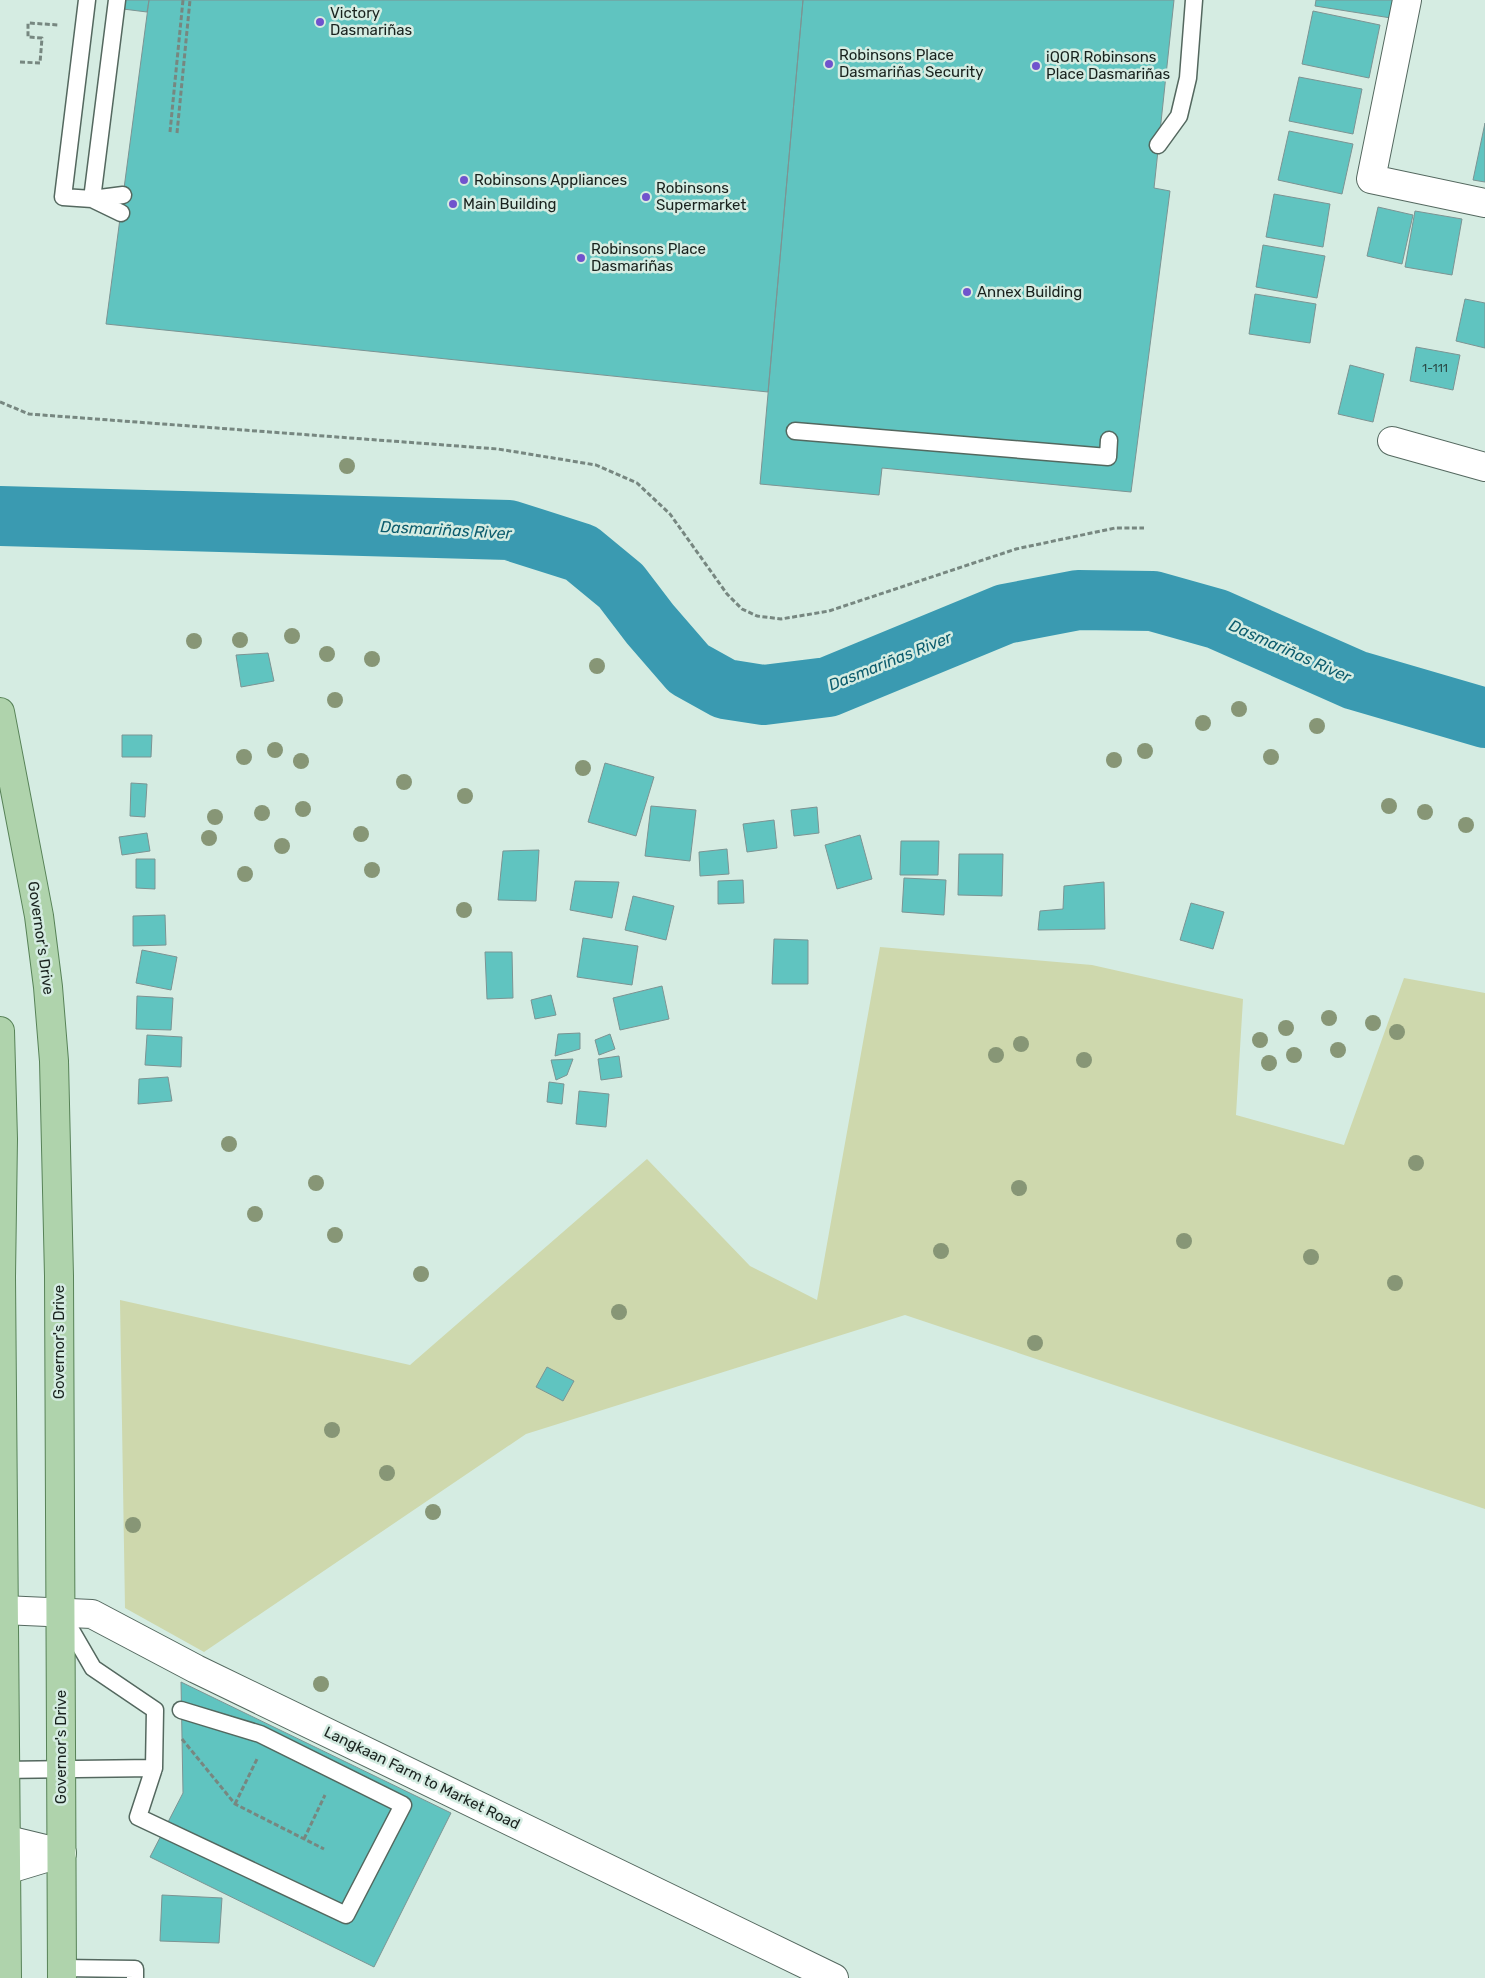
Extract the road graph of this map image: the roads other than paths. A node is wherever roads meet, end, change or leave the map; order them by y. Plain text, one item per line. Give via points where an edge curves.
1 (86, 0) edge
2 (117, 0) edge
3 (1194, 0) edge
4 (1407, 0) edge
5 (1158, 145) dead end
6 (123, 195) dead end
7 (92, 199) junction
8 (1485, 203) edge
9 (120, 213) dead end
10 (796, 430) dead end
11 (1109, 440) dead end
12 (1392, 441) dead end
13 (1485, 467) edge
14 (0, 712) edge
15 (0, 1030) edge
16 (4, 1610) junction
17 (60, 1612) junction
18 (181, 1710) dead end
19 (154, 1768) junction
20 (61, 1769) junction
21 (3, 1770) edge
22 (3, 1838) edge
23 (62, 1853) junction
24 (3, 1870) edge
25 (62, 1973) edge
26 (7, 1978) edge
27 (135, 1978) edge
28 (834, 1978) edge

1 - 7 lane via 63,197
2 - 7 lane
3 - 5 lane via 1188,78 1179,116
4 - 8 street via 1371,179
6 - 7 lane
7 - 9 lane
10 - 11 lane via 1108,457
12 - 13 street
14 - 17 main road, Governor's Drive via 39,916 54,1061 59,1286
15 - 16 main road
16 - 17 street, Langkaan Farm to Market Road
16 - 21 main road
17 - 19 lane via 93,1668 155,1710
17 - 20 main road, Governor's Drive
17 - 28 street, Langkaan Farm to Market Road via 92,1614 196,1669
18 - 19 lane via 260,1734 403,1805 346,1916 138,1817
19 - 20 lane
20 - 21 lane
20 - 23 main road, Governor's Drive
21 - 22 main road
22 - 23 street
22 - 24 main road
23 - 24 street
23 - 25 main road, Governor's Drive
24 - 26 main road
25 - 27 lane via 135,1969

